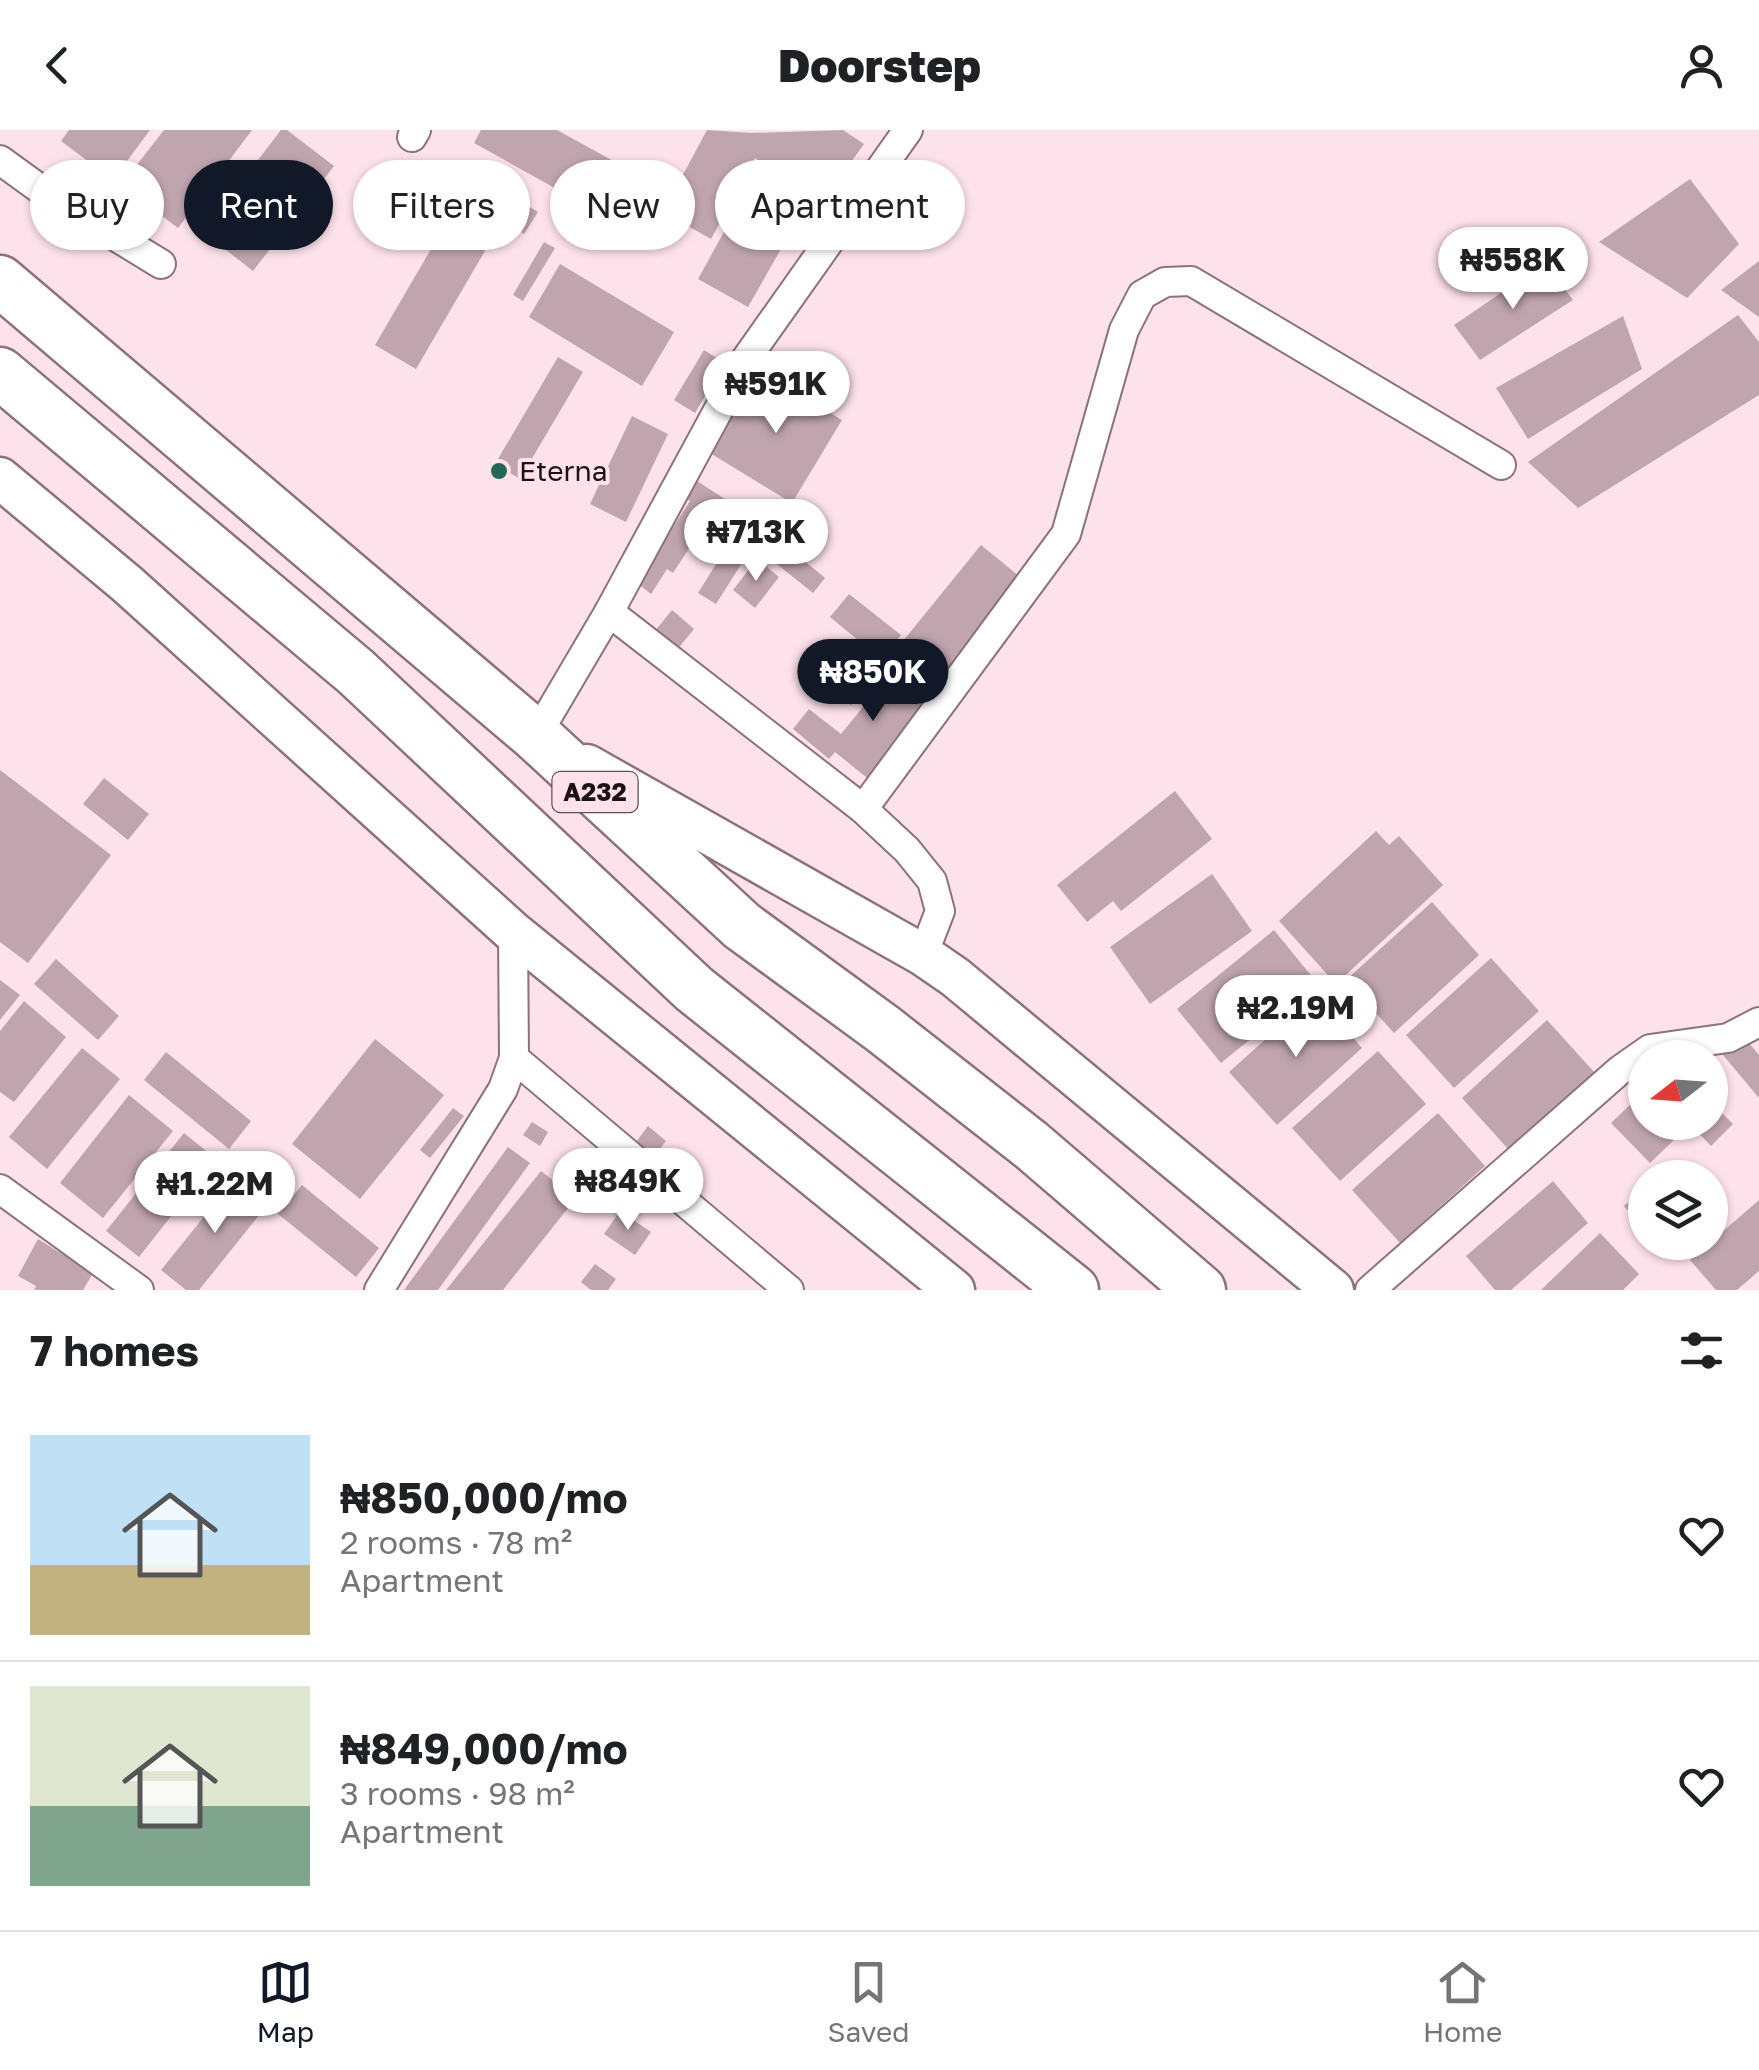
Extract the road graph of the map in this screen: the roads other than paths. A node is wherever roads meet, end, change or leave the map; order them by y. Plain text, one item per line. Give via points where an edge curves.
1 (908, 130) edge
2 (0, 160) edge
3 (161, 264) dead end
4 (0, 281) edge
5 (0, 373) edge
6 (1501, 465) dead end
7 (0, 478) edge
8 (608, 612) junction
9 (536, 736) junction
10 (863, 809) junction
11 (513, 932) junction
12 (923, 955) junction
13 (1759, 1022) edge
14 (514, 1058) junction
15 (0, 1189) edge
16 (139, 1290) edge
17 (380, 1290) edge
18 (789, 1290) edge
19 (954, 1290) edge
20 (1073, 1290) edge
21 (1200, 1290) edge
22 (1333, 1290) edge
23 (1370, 1290) edge

1 - 8 street via 746,358
2 - 3 street
4 - 9 highway, A232
5 - 20 highway, A232 via 356,672 694,989
6 - 10 street via 1192,281 1165,282 1142,295 1124,330 1066,534
7 - 11 main road
8 - 9 street
8 - 10 street
9 - 12 main road
9 - 21 highway, A232 via 742,926 1002,1122
10 - 12 street via 932,881 940,911
11 - 14 street
11 - 19 main road
12 - 22 main road
13 - 23 street via 1728,1038 1650,1049
14 - 17 street via 503,1089
14 - 18 street
15 - 16 street

